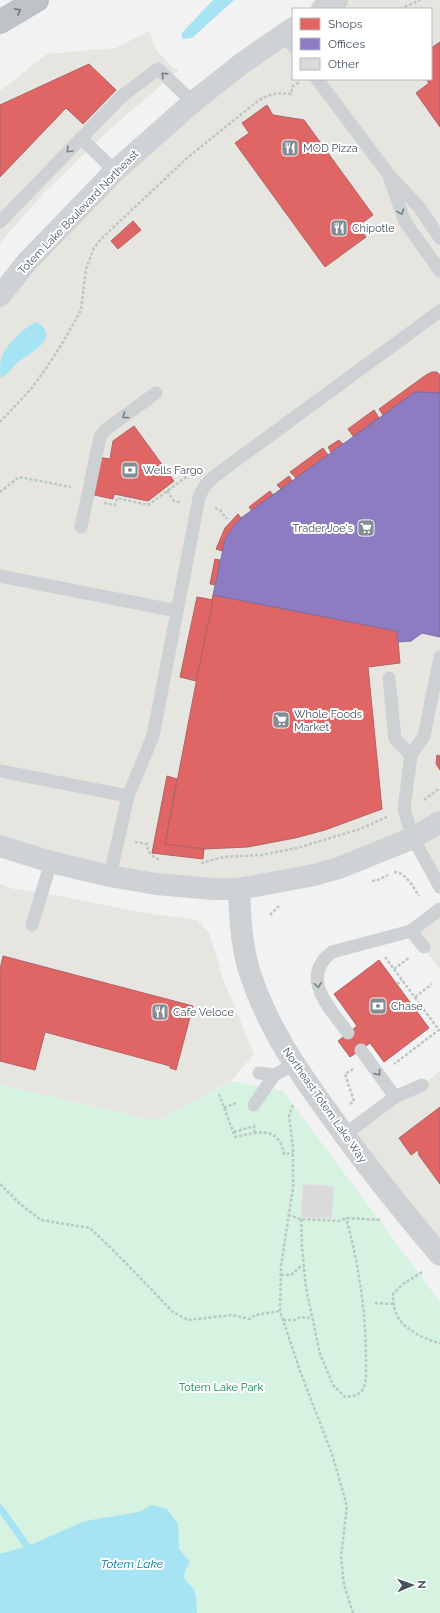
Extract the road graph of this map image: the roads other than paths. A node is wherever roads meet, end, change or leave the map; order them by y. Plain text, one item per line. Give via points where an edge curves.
1 (37, 0) edge
2 (337, 0) edge
3 (324, 8) edge
4 (0, 22) edge
5 (290, 36) edge
6 (318, 80) edge
7 (192, 102) junction
8 (80, 138) junction
9 (115, 171) junction
10 (389, 175) junction
11 (0, 222) edge
12 (440, 238) edge
13 (440, 271) edge
14 (0, 296) edge
15 (440, 312) edge
16 (156, 393) dead end
17 (82, 527) dead end
18 (0, 576) edge
19 (177, 611) junction
20 (440, 658) edge
21 (389, 678) dead end
22 (410, 756) junction
23 (0, 771) edge
24 (128, 796) junction
25 (440, 822) edge
26 (413, 838) junction
27 (0, 846) edge
28 (51, 862) junction
29 (110, 876) junction
30 (440, 887) edge
31 (239, 889) junction
32 (440, 909) edge
33 (32, 925) dead end
34 (411, 930) junction
35 (424, 947) dead end
36 (348, 1033) dead end
37 (361, 1050) dead end
38 (294, 1065) junction
39 (259, 1074) dead end
40 (274, 1075) junction
41 (422, 1085) dead end
42 (395, 1097) junction
43 (254, 1105) dead end
44 (344, 1135) junction
45 (440, 1255) edge

4 -> 1 highway
2 - 3 street
5 - 7 street, Totem Lake Boulevard Northeast via 241,64
6 - 10 lane
7 -> 8 lane via 158,69 122,96
7 - 9 street, Totem Lake Boulevard Northeast
8 - 9 lane
8 -> 11 lane
9 - 14 street, Totem Lake Boulevard Northeast via 27,262
10 - 12 lane via 418,207
10 -> 13 lane via 405,222
15 - 19 lane via 209,480 199,498
16 -> 17 lane via 100,436
18 - 19 lane
19 - 24 lane via 153,736
20 - 22 lane via 424,736
21 - 22 lane via 395,739
22 - 26 lane via 404,809
23 - 24 lane
24 - 29 lane
25 - 26 street
26 - 30 lane
26 - 31 street via 339,868
27 - 28 street
28 - 29 street
28 - 33 lane
29 - 31 street via 156,884
31 - 38 street, Northeast Totem Lake Way via 243,943 249,969 270,1022
32 - 34 lane
34 - 35 lane
34 -> 36 lane via 332,952 321,963 317,985 321,995
37 -> 42 lane
38 - 40 lane
38 - 44 street, Northeast Totem Lake Way
39 - 40 lane
40 - 43 lane
41 - 42 lane
42 - 44 lane
44 - 45 street, Northeast Totem Lake Way

